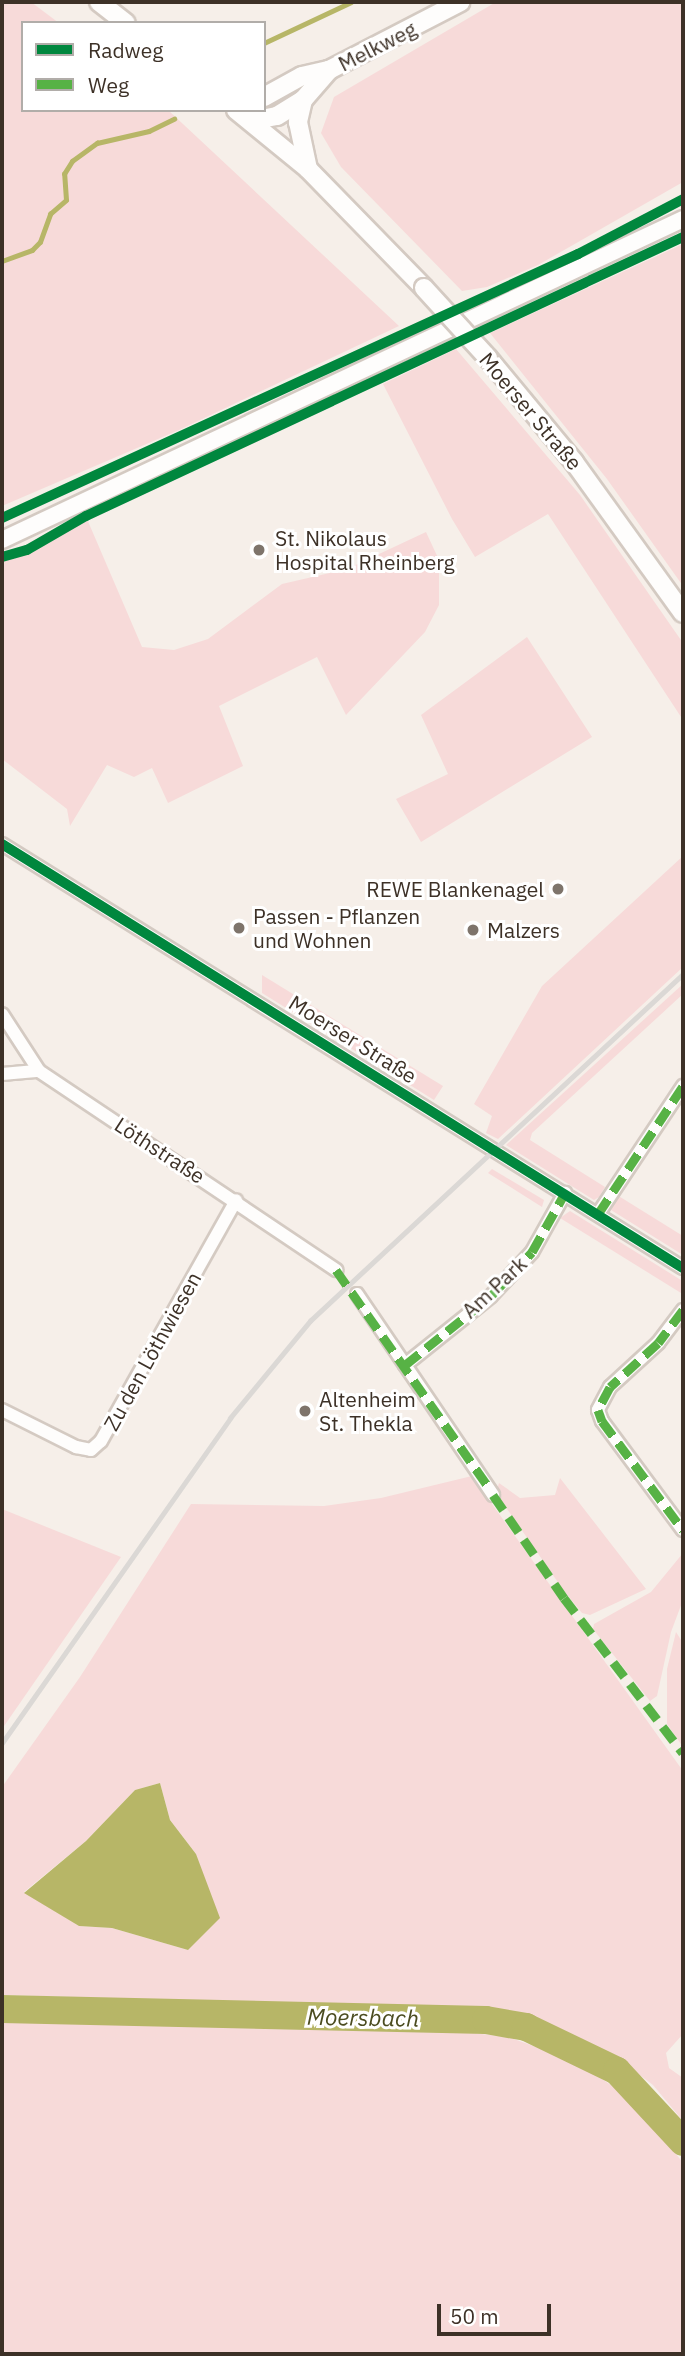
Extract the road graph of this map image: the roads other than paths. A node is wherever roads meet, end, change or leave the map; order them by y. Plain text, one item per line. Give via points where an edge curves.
1 (99, 2) edge
2 (461, 2) edge
3 (123, 21) edge
4 (329, 70) junction
5 (266, 96) edge
6 (303, 100) junction
7 (244, 114) edge
8 (307, 169) junction
9 (683, 219) edge
10 (2, 540) edge
11 (683, 613) edge
12 (2, 844) edge
13 (2, 1014) edge
14 (39, 1071) junction
15 (2, 1074) edge
16 (683, 1086) edge
17 (565, 1193) junction
18 (236, 1200) junction
19 (598, 1214) junction
20 (683, 1268) edge
21 (336, 1270) dead end
22 (357, 1294) dead end
23 (683, 1310) edge
24 (405, 1365) junction
25 (2, 1410) edge
26 (493, 1495) dead end
27 (683, 1530) edge

1 - 3 main road
2 - 4 main road, Melkweg
4 - 5 main road, Melkweg via 302,76
4 - 6 main road, Melkweg
6 - 7 main road, Melkweg via 277,116
6 - 8 main road via 299,122
7 - 8 main road, Moerser Straße
8 - 11 main road, Moerser Straße, bridge via 488,359 574,462
9 - 10 street
12 - 17 street, Moerser Straße
13 - 14 street, Löthstraße
14 - 15 street
14 - 18 street, Löthstraße
16 - 19 street
17 - 19 street, Moerser Straße
17 - 24 street, Am Park via 524,1261 491,1296
18 - 21 street, Löthstraße
18 - 25 street, Zu den Löthwiesen via 101,1441 91,1450
19 - 20 street, Moerser Straße
22 - 24 street
23 - 27 street via 658,1343 610,1387 598,1410
24 - 26 street

